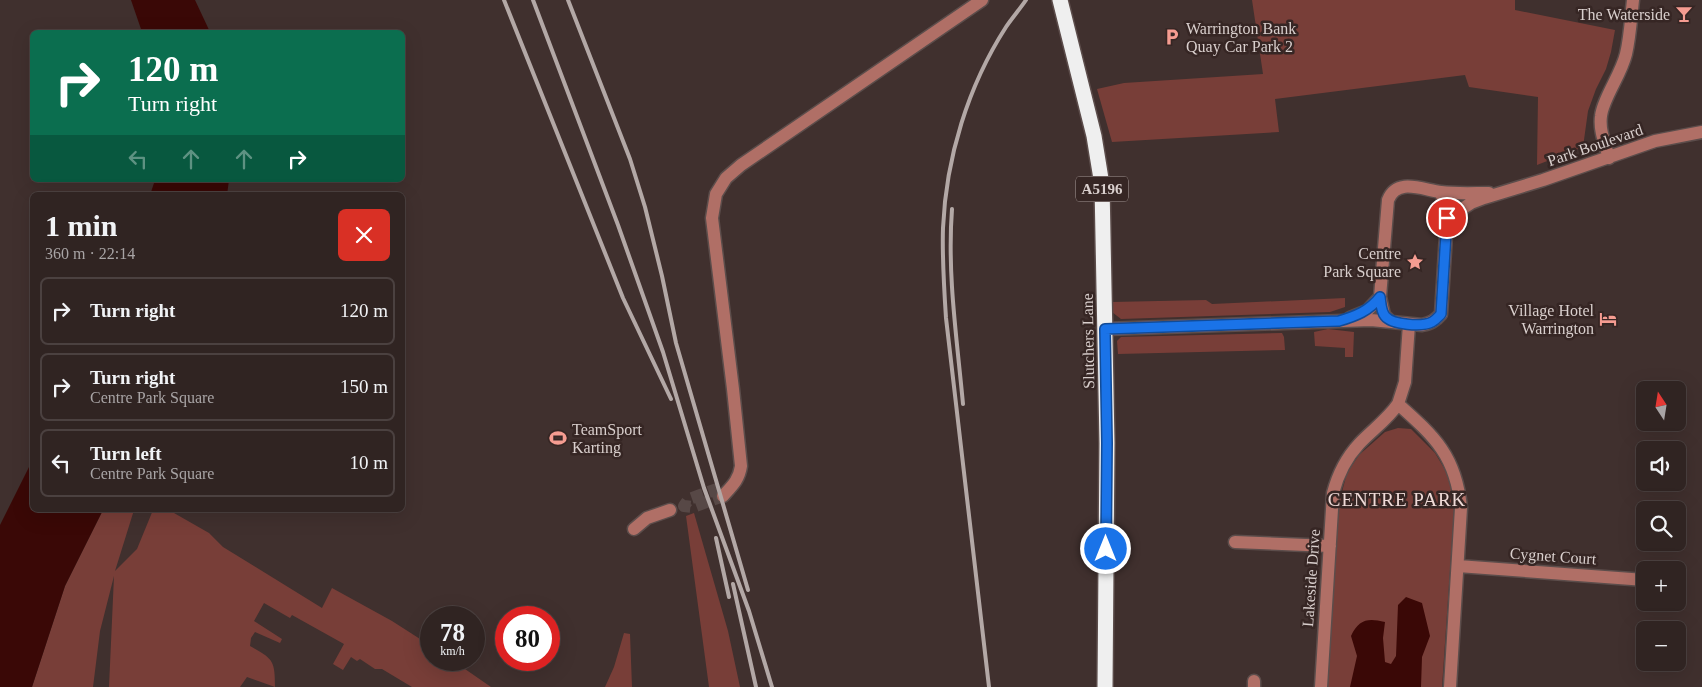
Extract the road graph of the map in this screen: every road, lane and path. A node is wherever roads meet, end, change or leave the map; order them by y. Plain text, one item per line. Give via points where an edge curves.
1 (982, 0) edge
2 (1060, 0) edge
3 (1634, 0) edge
4 (1702, 132) edge
5 (1609, 158) junction
6 (1440, 192) junction
7 (1499, 193) junction
8 (1447, 218) junction
9 (1380, 297) junction
10 (1339, 321) junction
11 (1390, 321) junction
12 (1409, 324) junction
13 (1105, 329) junction
14 (1398, 404) junction
15 (724, 491) tunnel mouth
16 (670, 510) dead end
17 (634, 529) dead end
18 (1235, 542) dead end
19 (1330, 546) junction
20 (1458, 566) junction
21 (1636, 579) edge
22 (1105, 687) edge
23 (1320, 687) edge
24 (1450, 687) edge

1 - 15 street via 740,165 716,194 712,218 741,466 736,482
2 - 13 highway, Slutchers Lane / A5196 via 1101,171
3 - 5 street via 1626,55 1601,116
4 - 5 street, Park Boulevard via 1655,142
5 - 7 street, Park Boulevard
6 - 7 street, Park Boulevard
6 - 8 street
6 - 9 street via 1401,187 1391,193
7 - 8 street, Park Boulevard via 1471,203
8 - 12 street via 1441,314 1430,323
9 - 10 street via 1367,311
9 - 11 street via 1384,315
10 - 11 street
10 - 13 street
11 - 12 street
12 - 14 street, Lakeside Drive via 1405,382
13 - 22 highway, Slutchers Lane / A5196
14 - 19 street, Lakeside Drive via 1382,424 1356,447 1338,474 1333,493
14 - 20 street via 1436,441 1453,468 1461,508
16 - 17 street via 647,518
18 - 19 street
19 - 23 street, Lakeside Drive
20 - 21 street, Cygnet Court
20 - 24 street

